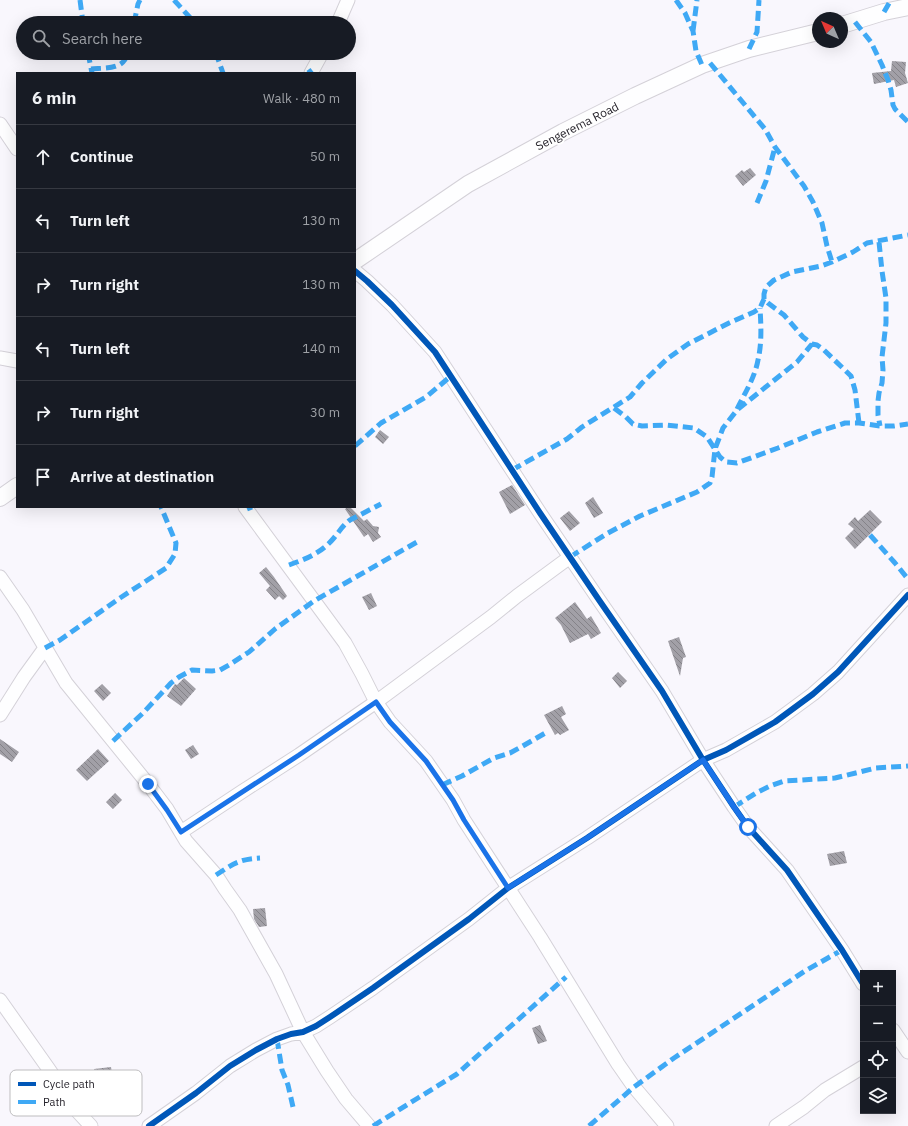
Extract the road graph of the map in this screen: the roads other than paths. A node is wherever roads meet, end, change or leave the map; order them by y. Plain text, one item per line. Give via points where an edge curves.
1 (348, 0) edge
2 (908, 7) edge
3 (341, 16) edge
4 (848, 24) edge
5 (812, 34) edge
6 (318, 60) edge
7 (311, 72) edge
8 (0, 124) edge
9 (16, 148) edge
10 (356, 260) edge
11 (356, 272) edge
12 (0, 358) edge
13 (16, 361) edge
14 (16, 487) edge
15 (0, 498) edge
16 (246, 508) edge
17 (570, 557) junction
18 (0, 577) edge
19 (908, 595) edge
20 (44, 648) junction
21 (376, 702) junction
22 (0, 715) edge
23 (703, 760) junction
24 (181, 832) junction
25 (508, 888) junction
26 (860, 979) edge
27 (0, 1000) edge
28 (303, 1032) junction
29 (896, 1035) edge
30 (903, 1046) edge
31 (860, 1069) edge
32 (49, 1070) edge
33 (82, 1116) edge
34 (91, 1126) edge
35 (149, 1126) edge
36 (369, 1126) edge
37 (667, 1126) edge
38 (776, 1126) edge

1 - 3 street
2 - 4 main road
5 - 10 main road, Sengerema Road via 750,49 702,65 635,96 468,184
6 - 7 street
8 - 9 street
11 - 17 street via 392,305 435,352
12 - 13 street
14 - 15 main road
16 - 21 street via 345,643
17 - 21 street
17 - 23 street via 662,691
18 - 20 street via 23,610
19 - 23 street via 838,672 813,694 775,722
20 - 22 street
20 - 24 street via 66,683 148,784
21 - 24 street
21 - 25 street via 390,722 426,761
23 - 25 street
23 - 26 street via 748,827 786,870
24 - 28 street via 240,910 276,974
25 - 28 street via 374,988
25 - 37 street via 566,977 618,1064
27 - 32 street
28 - 35 street via 291,1034 256,1050 230,1066
28 - 36 street via 327,1071
29 - 30 street
31 - 38 street via 824,1090
33 - 34 street

